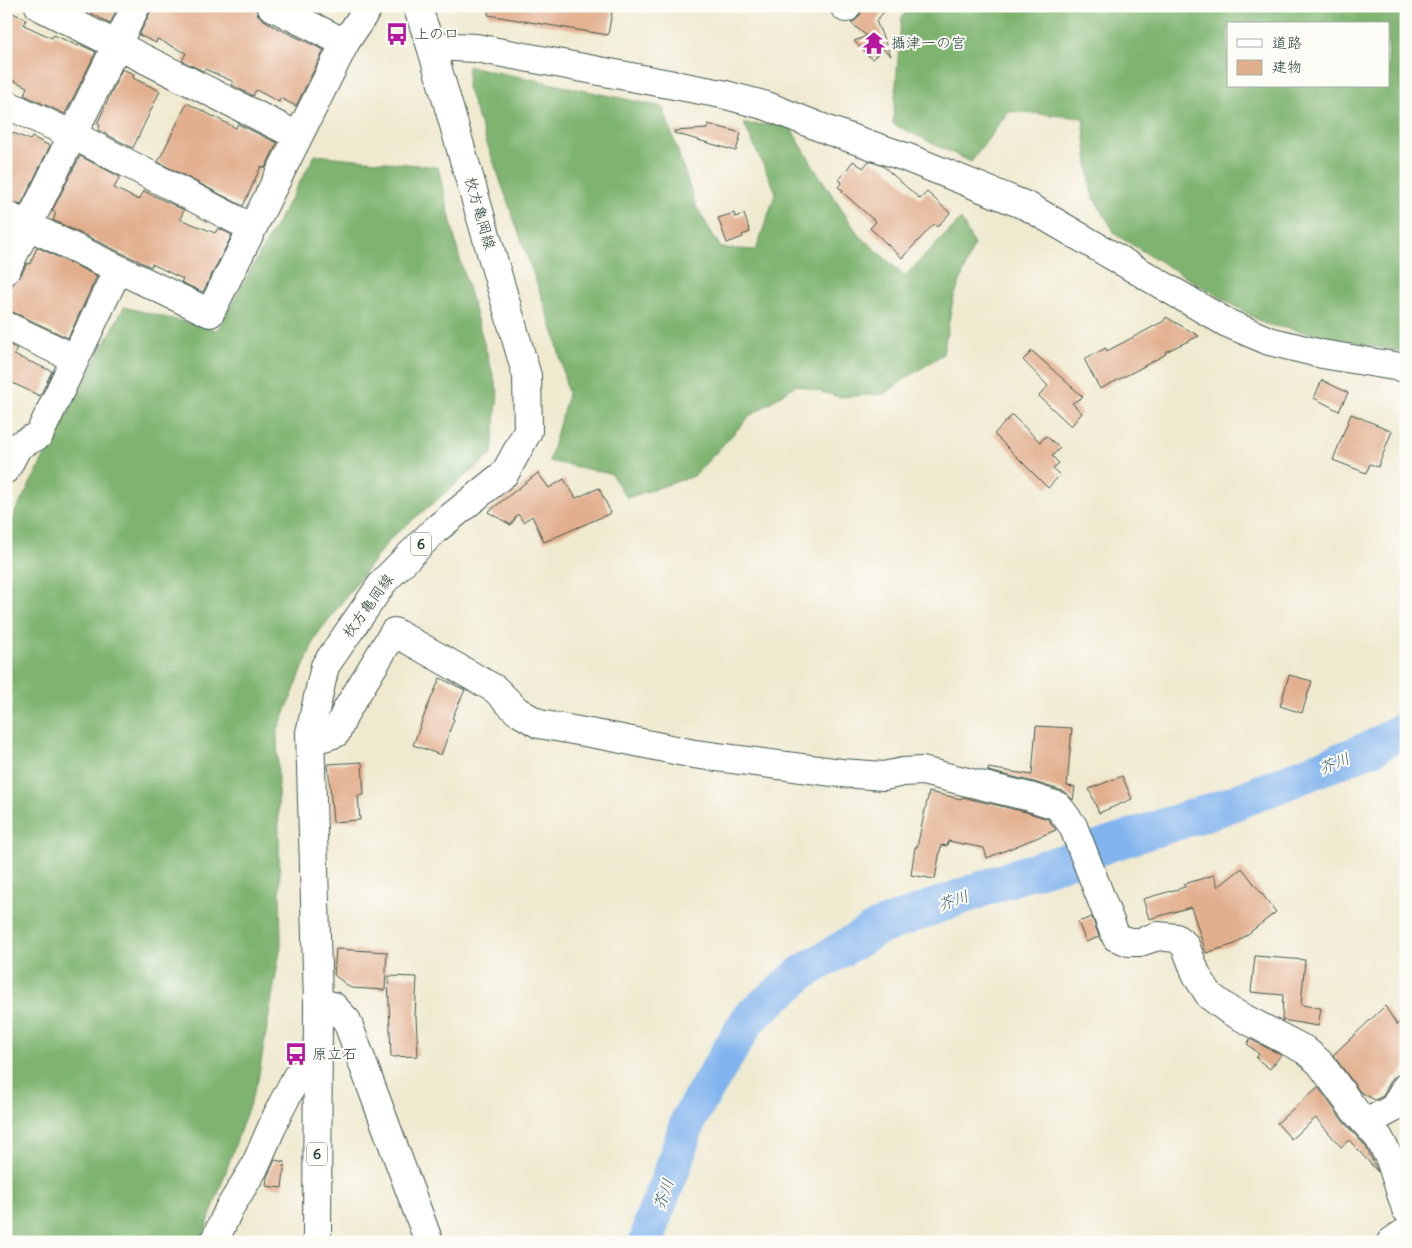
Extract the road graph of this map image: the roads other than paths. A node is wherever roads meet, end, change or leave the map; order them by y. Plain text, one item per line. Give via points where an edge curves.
1 (39, 6) edge
2 (136, 6) edge
3 (271, 6) edge
4 (369, 6) edge
5 (417, 6) edge
6 (346, 43) junction
7 (117, 45) junction
8 (431, 46) junction
9 (6, 104) edge
10 (73, 135) junction
11 (298, 136) junction
12 (17, 221) edge
13 (252, 228) junction
14 (6, 270) edge
15 (118, 270) junction
16 (6, 326) edge
17 (74, 358) junction
18 (1406, 368) edge
19 (10, 451) edge
20 (310, 733) junction
21 (318, 1003) junction
22 (317, 1066) junction
23 (1406, 1087) edge
24 (1366, 1123) junction
25 (1406, 1208) edge
26 (1406, 1232) edge
27 (214, 1242) edge
28 (317, 1242) edge
29 (429, 1242) edge
30 (1391, 1242) edge

1 - 7 street
2 - 7 street
3 - 6 street
4 - 6 street
5 - 8 street, 枚方亀岡線 / 6
6 - 11 street
7 - 10 street
7 - 11 street
8 - 18 street via 476,48 722,94 767,106 1029,207 1227,323 1270,341 1322,354
8 - 20 street, 枚方亀岡線 / 6 via 527,376 528,431 505,473 434,530 384,581 325,666
9 - 10 street
10 - 12 street
10 - 13 street
11 - 13 street
12 - 14 street
12 - 15 street
13 - 15 street via 210,313
15 - 17 street
16 - 17 street
17 - 19 street via 39,435
20 - 21 street, 枚方亀岡線 / 6
20 - 24 street via 324,737 336,733 394,632 495,689 539,724 694,754 841,773 884,776 922,771 1058,806 1073,826 1116,937 1140,942 1158,936 1176,938 1185,944 1197,976 1210,996 1230,1011 1305,1050 1320,1063
21 - 22 street, 枚方亀岡線 / 6
21 - 29 street via 333,1006 347,1021
22 - 27 street via 297,1076 254,1168
22 - 28 street, 枚方亀岡線 / 6
23 - 24 street via 1394,1108
24 - 25 street via 1390,1159
26 - 30 street

